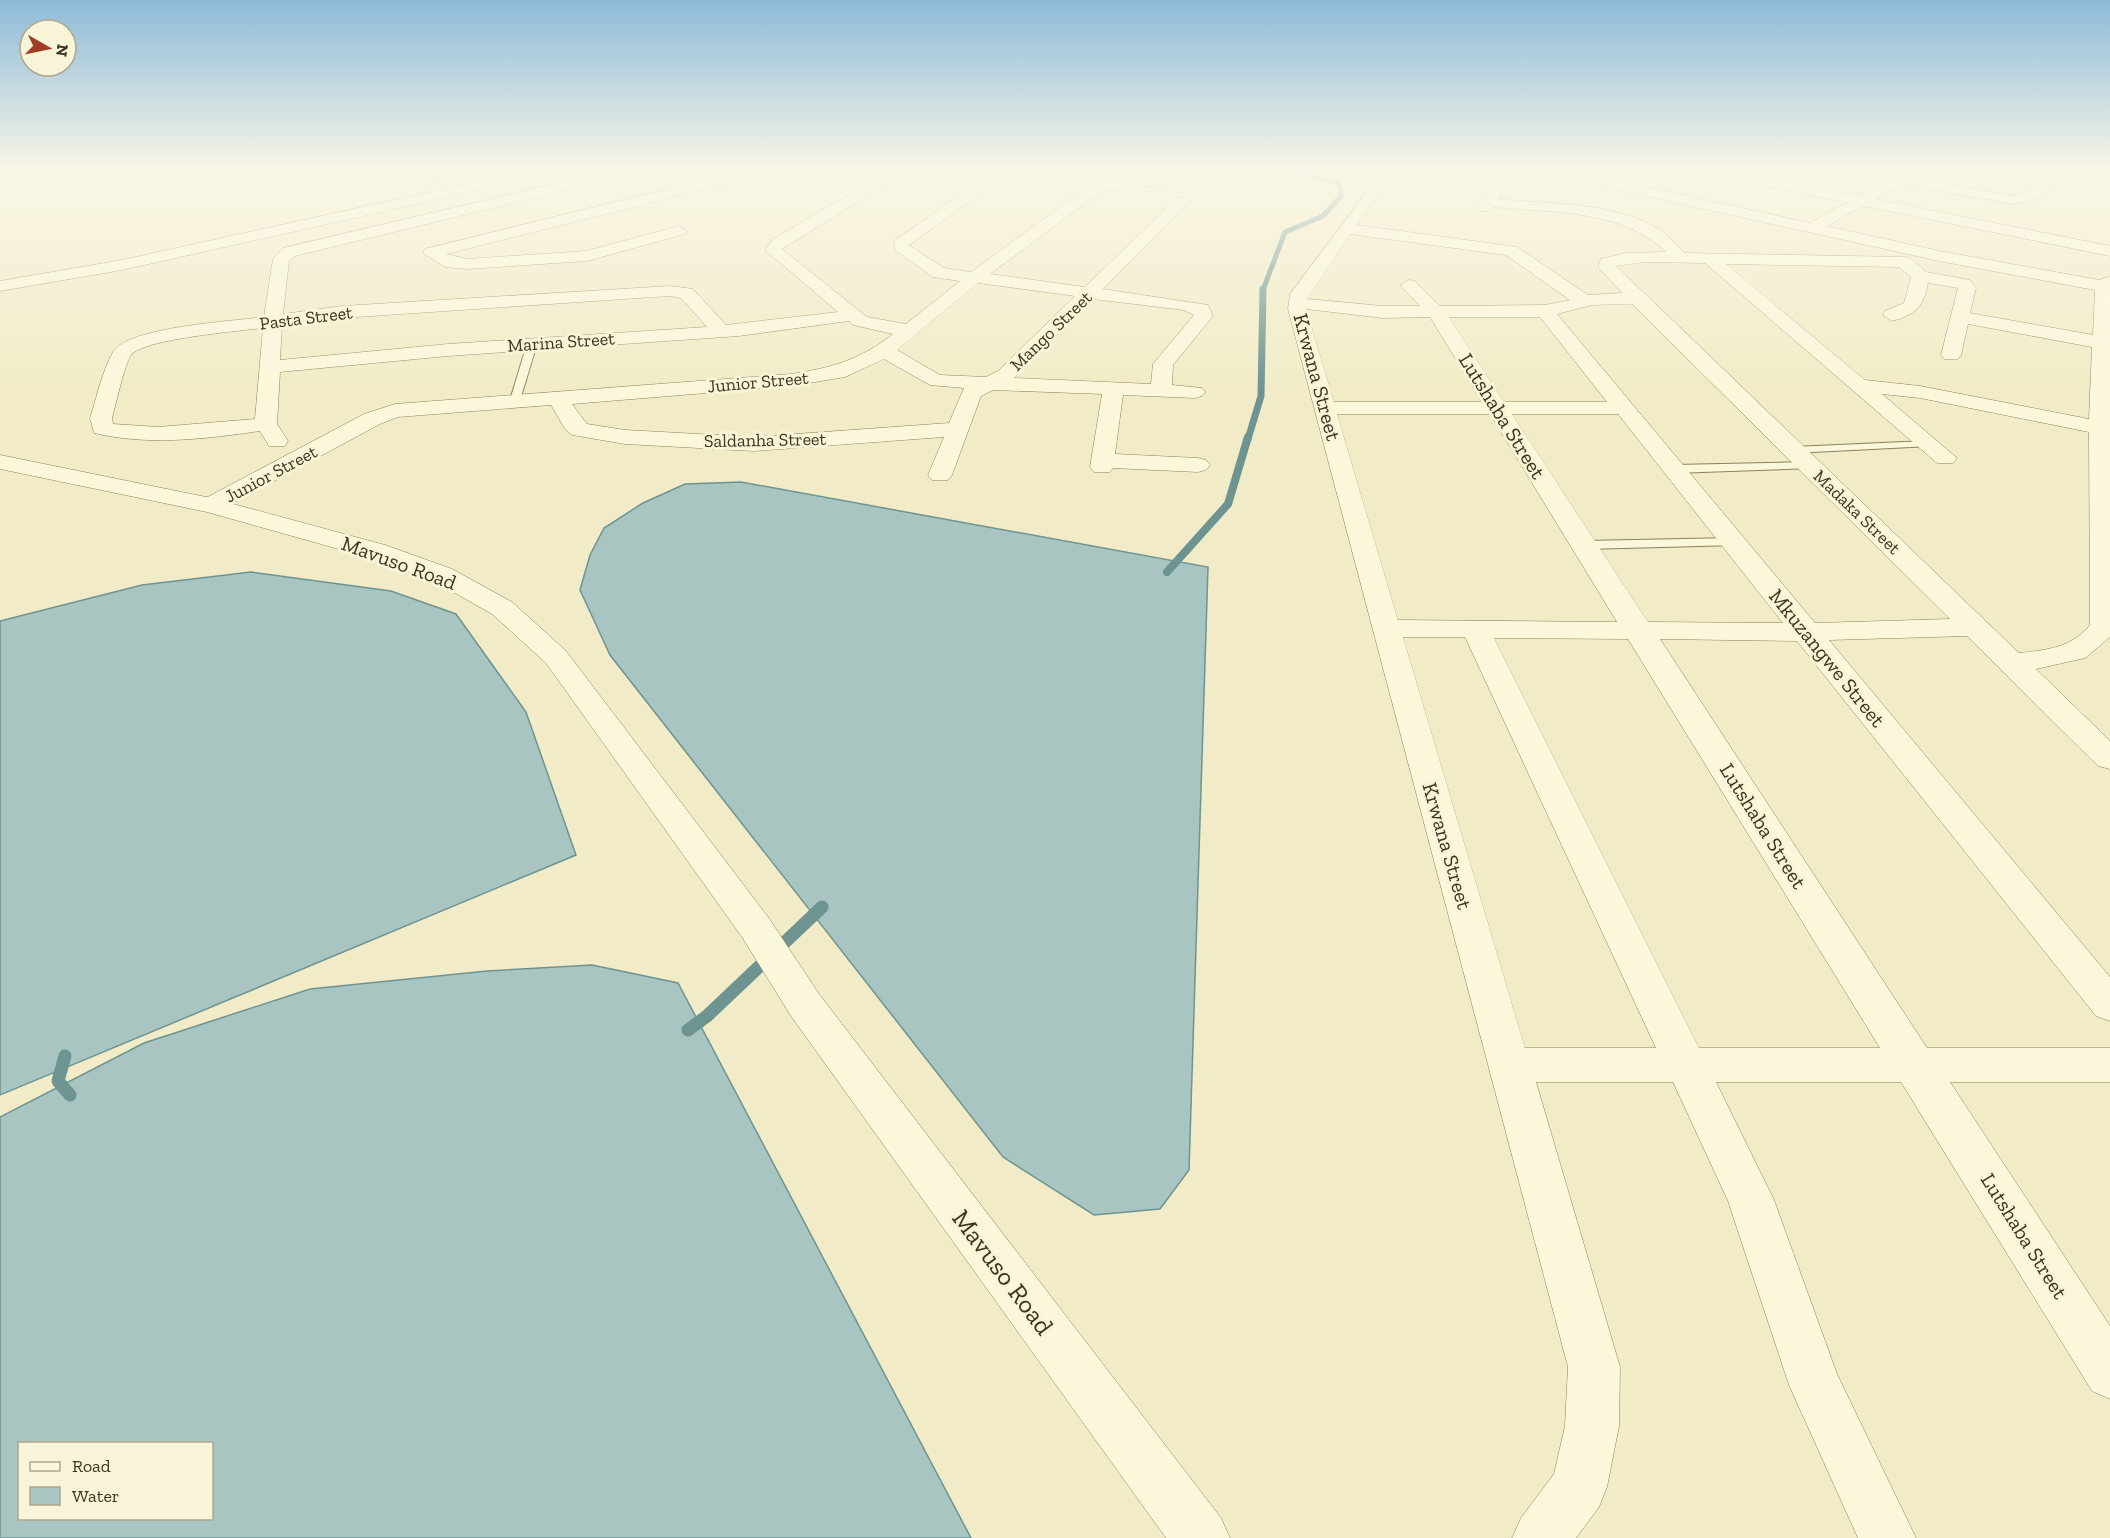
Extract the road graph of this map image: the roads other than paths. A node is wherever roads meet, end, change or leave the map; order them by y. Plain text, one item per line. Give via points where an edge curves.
1 (218, 244) edge
2 (317, 244) edge
3 (410, 244) edge
4 (439, 244) edge
5 (631, 244) edge
6 (779, 244) edge
7 (900, 244) edge
8 (1021, 244) edge
9 (1140, 244) edge
10 (1336, 244) edge
11 (1495, 244) edge
12 (1665, 244) edge
13 (1884, 244) edge
14 (2074, 244) edge
15 (420, 248) junction
16 (2110, 251) edge
17 (1919, 252) junction
18 (1681, 258) junction
19 (1709, 258) junction
20 (1904, 262) junction
21 (1920, 276) junction
22 (974, 278) junction
23 (2107, 284) edge
24 (1409, 285) dead end
25 (0, 286) edge
26 (1091, 293) junction
27 (1637, 298) junction
28 (1584, 301) junction
29 (1297, 303) junction
30 (1545, 311) junction
31 (1436, 312) junction
32 (851, 315) junction
33 (1892, 315) dead end
34 (1960, 317) junction
35 (273, 322) junction
36 (909, 330) junction
37 (721, 331) junction
38 (2106, 343) edge
39 (532, 344) junction
40 (883, 352) junction
41 (1951, 356) dead end
42 (270, 367) junction
43 (985, 384) junction
44 (1858, 385) junction
45 (1161, 389) junction
46 (1113, 390) junction
47 (1196, 392) dead end
48 (557, 397) junction
49 (515, 400) junction
50 (1325, 408) junction
51 (1497, 408) junction
52 (1623, 408) junction
53 (266, 424) junction
54 (2100, 428) junction
55 (956, 429) junction
56 (1927, 444) junction
57 (1801, 458) junction
58 (1945, 458) dead end
59 (0, 462) edge
60 (292, 463) junction
61 (1198, 465) dead end
62 (1674, 469) junction
63 (940, 475) dead end
64 (2106, 484) edge
65 (211, 505) junction
66 (1733, 542) junction
67 (1584, 545) junction
68 (1977, 627) junction
69 (1387, 628) junction
70 (1475, 629) junction
71 (1638, 630) junction
72 (1806, 632) junction
73 (2013, 663) junction
74 (2110, 759) edge
75 (2110, 1005) edge
76 (1509, 1065) junction
77 (1686, 1065) junction
78 (1915, 1065) junction
79 (2110, 1065) edge
80 (2110, 1373) edge
81 (1201, 1538) edge
82 (1541, 1538) edge
83 (1887, 1538) edge

1 - 25 street
2 - 35 street via 299,248 281,259
3 - 15 street
4 - 15 street
5 - 15 street via 578,258 457,264
6 - 32 street via 773,250
7 - 22 street via 935,271
8 - 22 street, Junior Street
9 - 26 street, Mango Street
10 - 29 street, Krwana Street via 1299,294
11 - 28 street
12 - 18 street
13 - 17 street
14 - 16 street
17 - 20 street
17 - 23 street
18 - 19 street
18 - 27 street, Madaka Street via 1625,258 1607,263
19 - 20 street
19 - 44 street
20 - 21 street
21 - 33 street via 1912,308
21 - 34 street via 1967,286
22 - 26 street
22 - 36 street, Junior Street
23 - 38 street
24 - 31 street, Lutshaba Street
26 - 43 street, Mango Street via 1005,375
26 - 45 street via 1201,309 1204,316 1163,364
27 - 28 street
27 - 57 street, Madaka Street
28 - 30 street
29 - 31 street
29 - 50 street, Krwana Street
30 - 31 street
30 - 52 street, Mkuzangwe Street
31 - 51 street, Lutshaba Street
32 - 36 street via 868,325
32 - 37 street, Marina Street via 788,327
34 - 38 street
34 - 41 street
35 - 37 street, Pasta Street via 351,311 670,291 687,293
35 - 42 street
35 - 53 street, Pasta Street via 156,337 126,347 101,422 102,428 127,432 217,430
36 - 40 street, Junior Street
37 - 39 street, Marina Street
38 - 54 street
39 - 42 street, Marina Street
39 - 49 lane
40 - 43 street via 937,381
40 - 48 street, Junior Street via 824,376
42 - 53 street
43 - 46 street
43 - 55 street, Mango Street via 972,392
44 - 54 street via 1920,392
44 - 56 street
45 - 46 street
45 - 47 street
46 - 61 street via 1102,463
48 - 49 street, Junior Street
48 - 55 street, Saldanha Street via 580,430 625,436 754,444
49 - 60 street, Junior Street via 384,414
50 - 51 street
50 - 69 street, Krwana Street
51 - 52 street
51 - 67 street, Lutshaba Street
52 - 62 street, Mkuzangwe Street
53 - 60 street
54 - 64 street
55 - 63 street, Mango Street
56 - 57 lane
56 - 58 street
57 - 62 lane
57 - 68 street, Madaka Street
59 - 65 street, Mavuso Road
60 - 65 street, Junior Street
62 - 66 street, Mkuzangwe Street
64 - 73 street via 2104,626 2082,650
65 - 81 street, Mavuso Road via 376,551 443,575 502,608 556,657 755,927 805,1005
66 - 67 lane
66 - 72 street, Mkuzangwe Street
67 - 71 street, Lutshaba Street
68 - 72 street
68 - 73 street, Madaka Street
69 - 70 street
69 - 76 street, Krwana Street
70 - 71 street
70 - 77 street
71 - 72 street
71 - 78 street, Lutshaba Street
72 - 75 street, Mkuzangwe Street
73 - 74 street, Madaka Street
76 - 77 street
76 - 82 street, Krwana Street via 1594,1366 1592,1426 1579,1487
77 - 78 street
77 - 83 street via 1751,1200 1815,1385
78 - 79 street
78 - 80 street, Lutshaba Street

